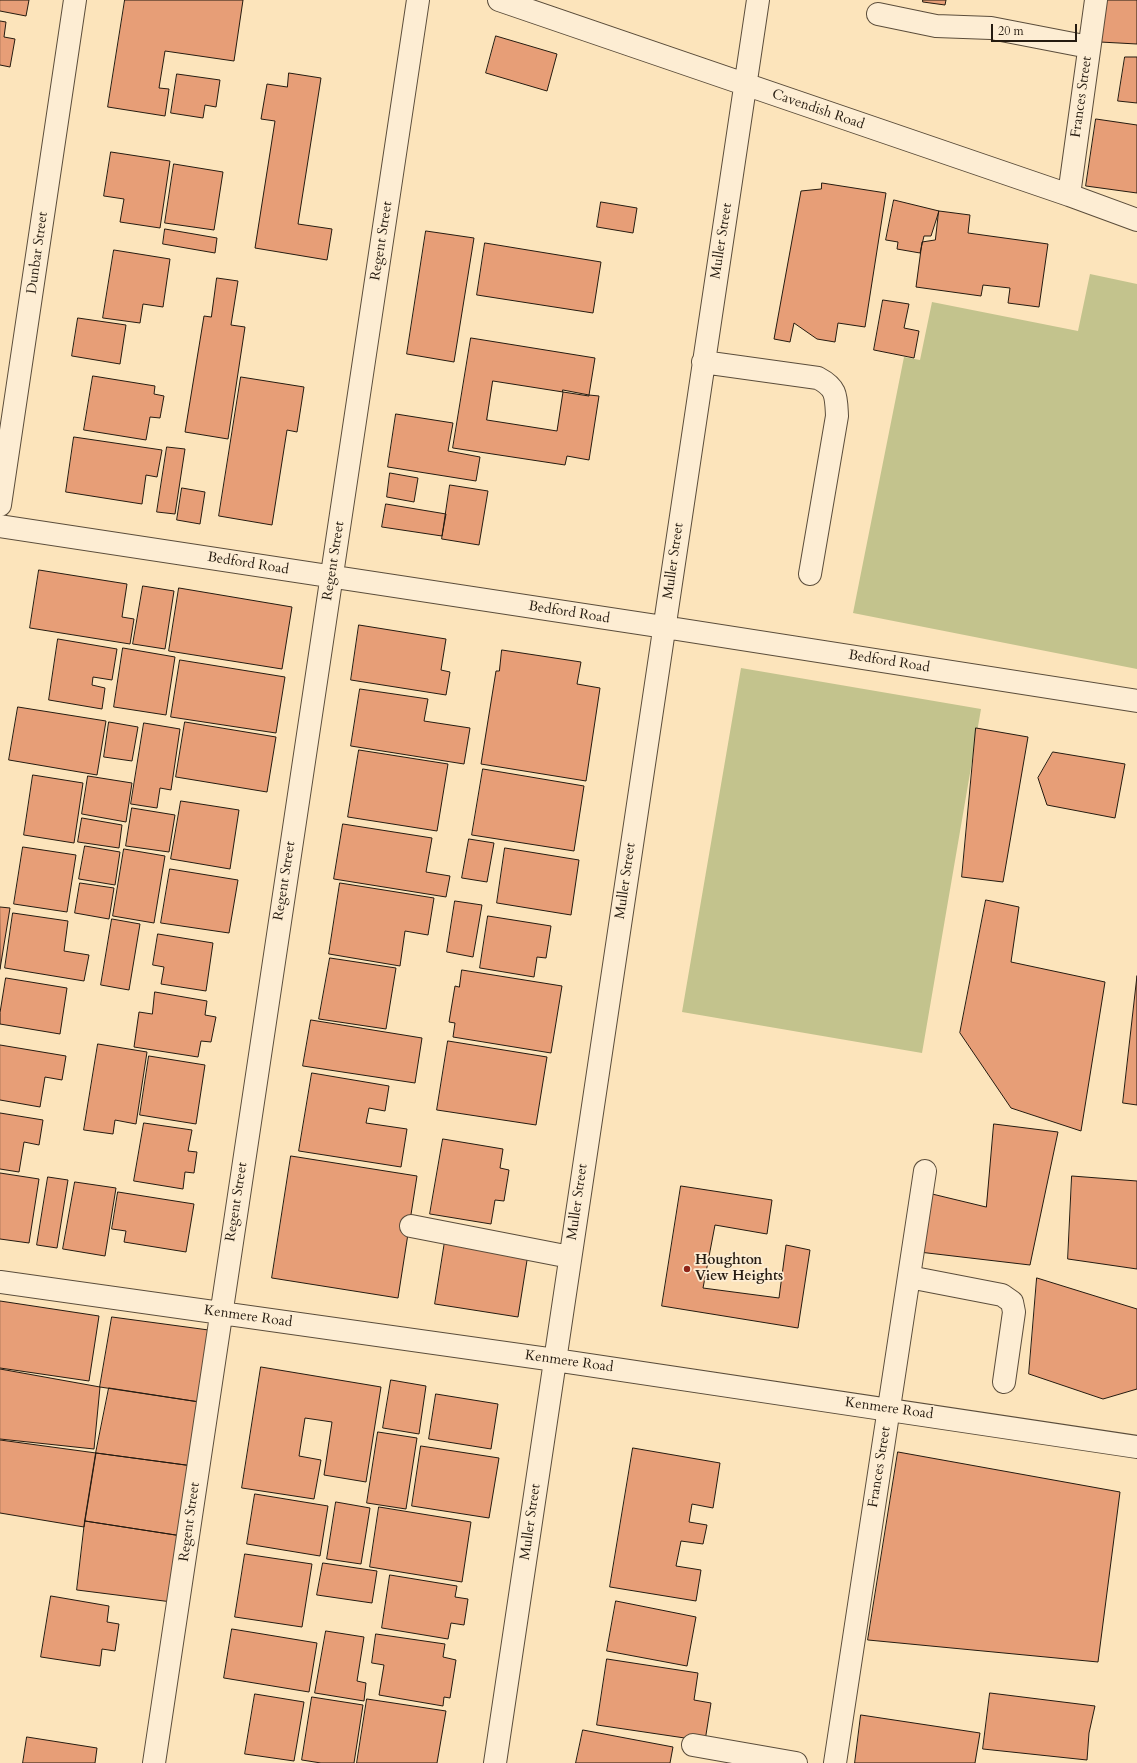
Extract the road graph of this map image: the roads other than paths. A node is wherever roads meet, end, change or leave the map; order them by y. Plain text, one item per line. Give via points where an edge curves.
1 (75, 0) edge
2 (418, 0) edge
3 (499, 0) edge
4 (758, 0) edge
5 (1096, 0) edge
6 (878, 14) dead end
7 (1090, 47) junction
8 (745, 85) junction
9 (1068, 194) junction
10 (1137, 220) edge
11 (703, 362) junction
12 (0, 505) edge
13 (0, 526) edge
14 (810, 574) dead end
15 (331, 577) junction
16 (664, 627) junction
17 (1137, 701) edge
18 (925, 1171) dead end
19 (410, 1226) dead end
20 (570, 1257) junction
21 (909, 1277) junction
22 (0, 1282) edge
23 (220, 1313) junction
24 (555, 1360) junction
25 (1004, 1382) dead end
26 (889, 1409) junction
27 (1137, 1447) edge
28 (693, 1745) dead end
29 (154, 1763) edge
30 (495, 1763) edge
31 (796, 1763) edge
32 (835, 1763) edge

1 - 12 street, Dunbar Street
2 - 15 street, Regent Street
3 - 8 street, Cavendish Road
4 - 8 street, Muller Street
5 - 7 street, Frances Street
6 - 7 street via 936,26 991,28
7 - 9 street, Frances Street
8 - 9 street, Cavendish Road
8 - 11 street, Muller Street
9 - 10 street, Cavendish Road
11 - 14 street via 818,378 829,384 836,394 837,416
11 - 16 street, Muller Street
13 - 15 street, Bedford Road
15 - 16 street, Bedford Road
15 - 23 street, Regent Street
16 - 17 street, Bedford Road
16 - 20 street, Muller Street
18 - 21 street, Frances Street
19 - 20 street
20 - 24 street, Muller Street
21 - 25 street via 1002,1295 1012,1302 1014,1312
21 - 26 street, Frances Street
22 - 23 street, Kenmere Road
23 - 24 street, Kenmere Road
23 - 29 street, Regent Street
24 - 26 street, Kenmere Road
24 - 30 street, Muller Street
26 - 27 street, Kenmere Road
26 - 32 street, Frances Street
28 - 31 street

